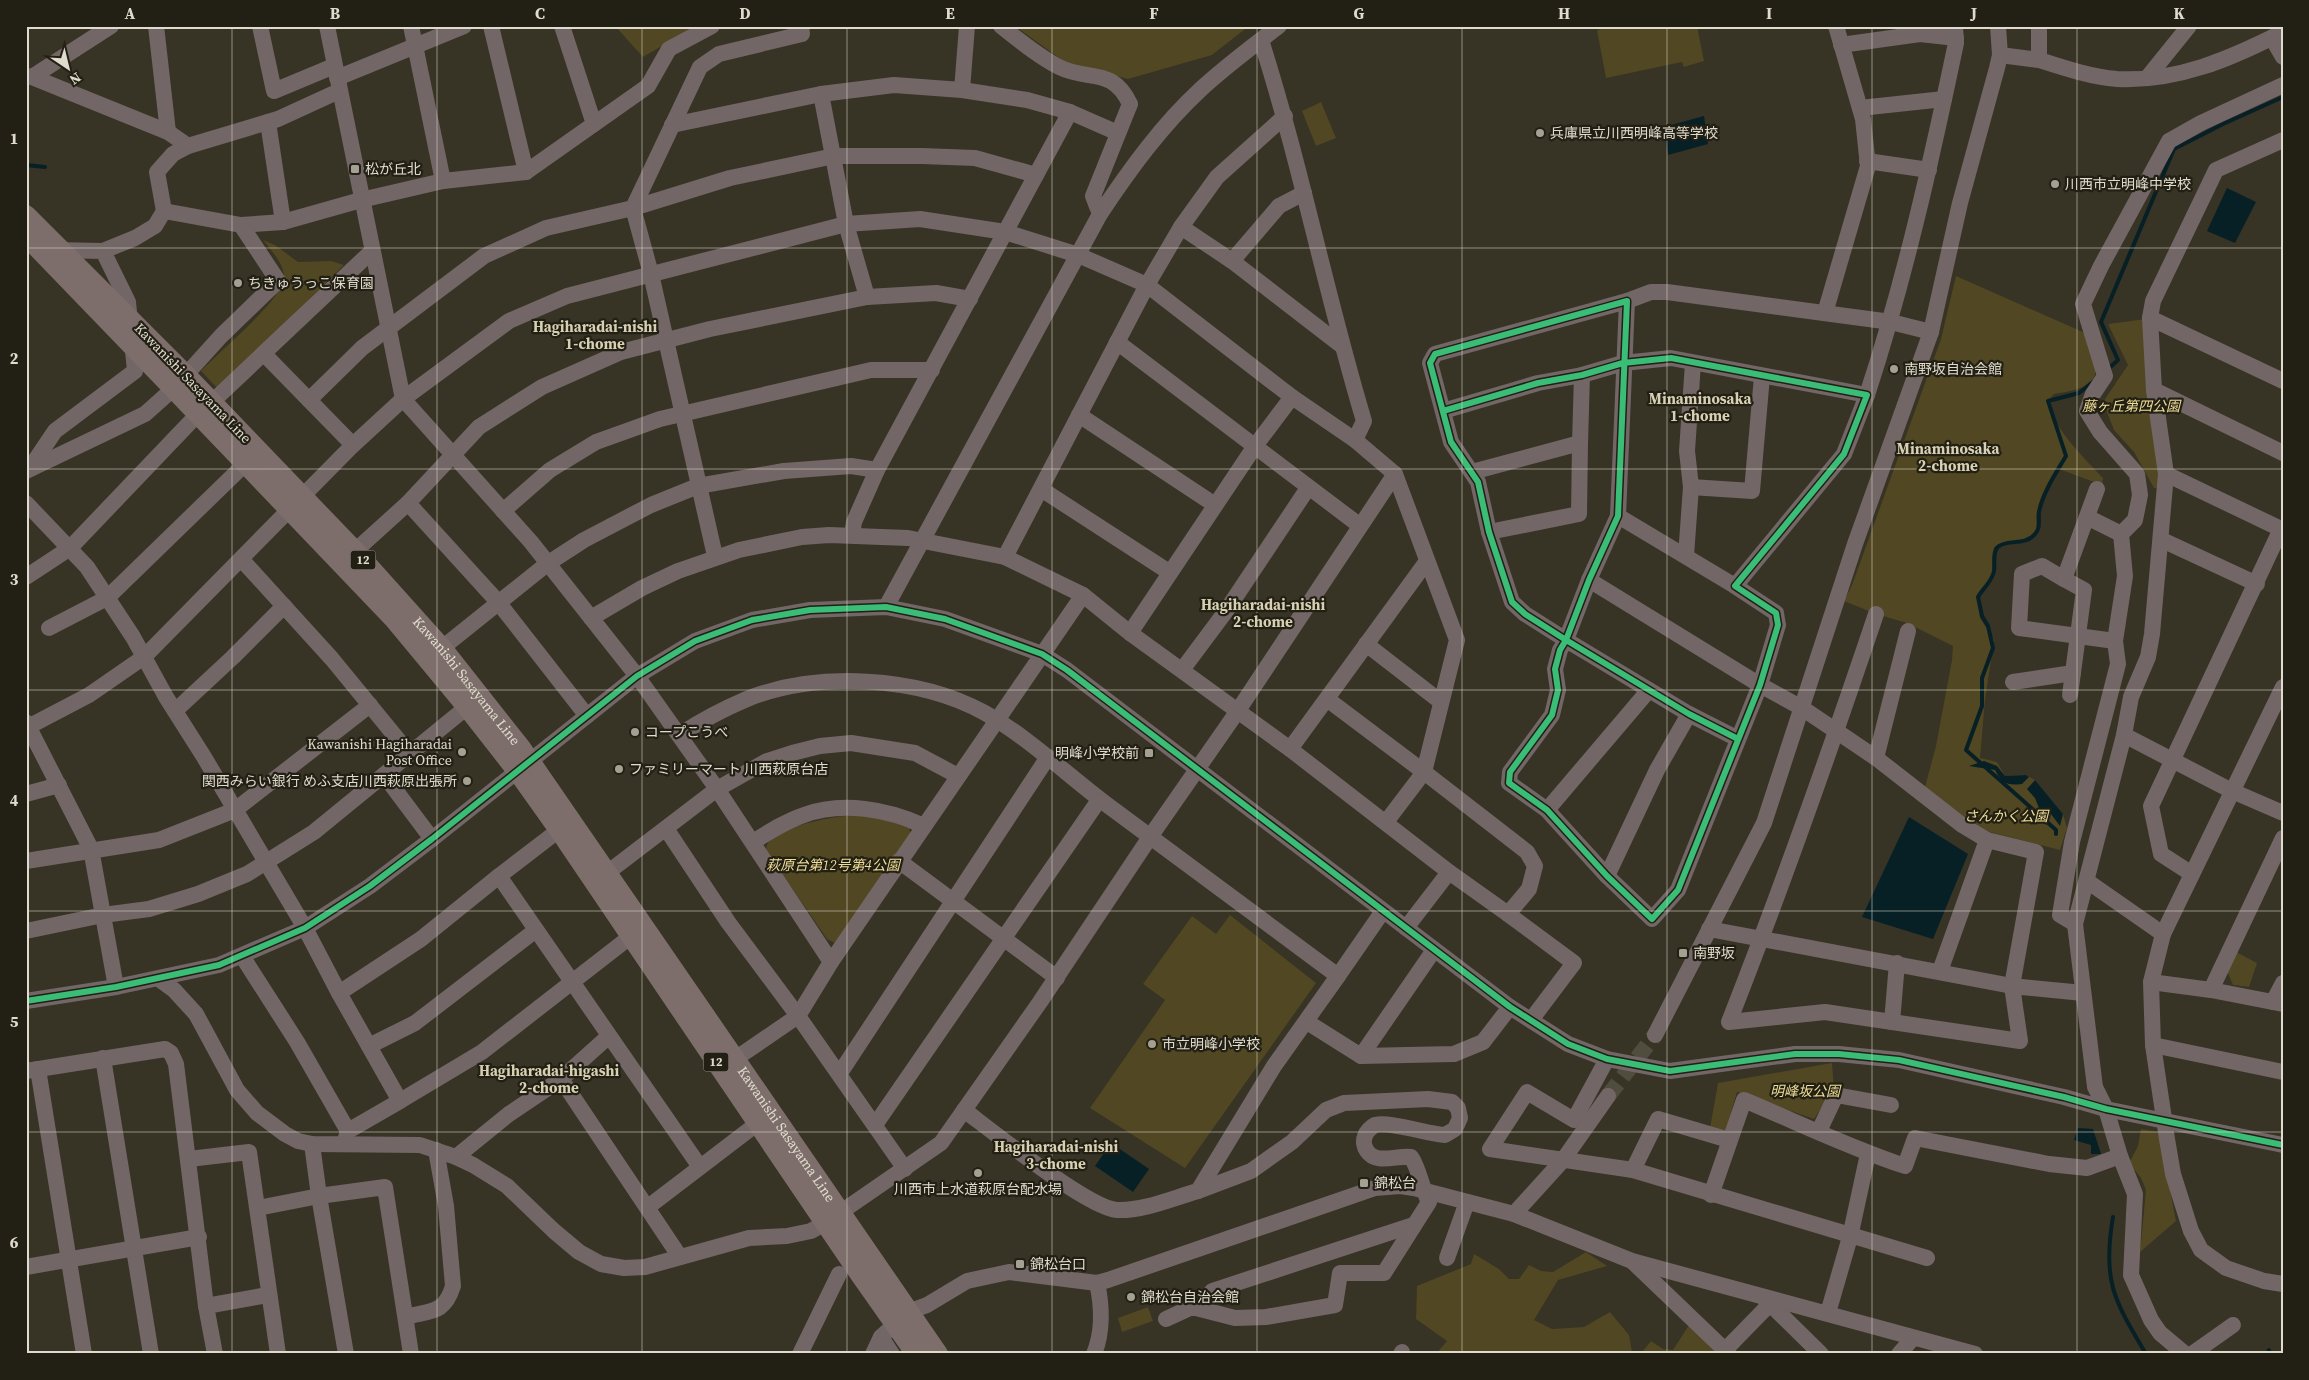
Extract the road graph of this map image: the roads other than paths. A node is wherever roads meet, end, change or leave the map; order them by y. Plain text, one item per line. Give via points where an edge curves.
1 (82, 26) edge
2 (111, 26) edge
3 (156, 26) edge
4 (260, 26) edge
5 (327, 26) edge
6 (411, 26) edge
7 (464, 26) edge
8 (491, 26) edge
9 (562, 26) edge
10 (712, 26) edge
11 (801, 26) edge
12 (967, 26) edge
13 (1001, 26) edge
14 (1280, 26) edge
15 (1836, 26) edge
16 (1998, 26) edge
17 (2039, 26) edge
18 (2189, 26) edge
19 (1955, 32) edge
20 (2277, 35) edge
21 (94, 37) junction
22 (1261, 40) junction
23 (414, 45) junction
24 (1841, 45) junction
25 (2000, 55) junction
26 (2283, 57) edge
27 (2039, 60) junction
28 (29, 77) edge
29 (337, 78) junction
30 (2147, 78) junction
31 (2283, 86) edge
32 (962, 90) junction
33 (821, 94) junction
34 (1944, 99) junction
35 (1860, 108) junction
36 (1070, 112) junction
37 (1285, 116) junction
38 (268, 122) junction
39 (594, 124) junction
40 (672, 125) junction
41 (168, 132) junction
42 (1118, 133) junction
43 (2283, 140) edge
44 (188, 146) junction
45 (834, 156) junction
46 (1867, 160) junction
47 (1929, 170) junction
48 (526, 172) junction
49 (1036, 174) junction
50 (443, 181) junction
51 (1304, 193) junction
52 (361, 200) junction
53 (633, 208) junction
54 (164, 211) junction
55 (1100, 214) junction
56 (26, 215) edge
57 (283, 222) junction
58 (846, 224) junction
59 (241, 225) junction
60 (1181, 227) junction
61 (1005, 232) junction
62 (26, 236) edge
63 (26, 249) edge
64 (103, 251) junction
65 (372, 251) junction
66 (1078, 255) junction
67 (1232, 261) junction
68 (650, 274) junction
69 (1147, 285) junction
70 (866, 297) junction
71 (970, 299) junction
72 (1627, 301) junction
73 (1825, 313) junction
74 (2150, 318) junction
75 (1891, 322) junction
76 (388, 329) junction
77 (1931, 332) junction
78 (665, 340) junction
79 (1118, 342) junction
80 (1342, 346) junction
81 (264, 354) junction
82 (1623, 363) junction
83 (1693, 363) junction
84 (932, 370) junction
85 (1582, 375) junction
86 (1762, 376) junction
87 (178, 380) junction
88 (2283, 381) edge
89 (2154, 390) junction
90 (1867, 395) junction
91 (1292, 397) junction
92 (403, 399) junction
93 (309, 400) junction
94 (205, 408) junction
95 (1442, 411) junction
96 (682, 414) junction
97 (1079, 415) junction
98 (1355, 440) junction
99 (1580, 443) junction
100 (353, 445) junction
101 (1255, 446) junction
102 (2283, 453) edge
103 (452, 455) junction
104 (245, 464) junction
105 (27, 470) edge
106 (877, 470) junction
107 (1472, 472) junction
108 (1394, 474) junction
109 (2166, 474) junction
110 (698, 486) junction
111 (1691, 487) junction
112 (1308, 488) junction
113 (1041, 489) junction
114 (2097, 489) dead end
115 (408, 503) junction
116 (26, 504) edge
117 (296, 504) junction
118 (1215, 505) junction
119 (503, 511) junction
120 (1618, 516) junction
121 (2087, 517) junction
122 (1359, 525) junction
123 (2282, 530) edge
124 (1489, 532) junction
125 (2121, 534) junction
126 (852, 535) junction
127 (924, 540) junction
128 (2162, 540) junction
129 (70, 548) junction
130 (355, 551) junction
131 (715, 556) junction
132 (1686, 556) junction
133 (1005, 557) junction
134 (242, 560) junction
135 (1427, 561) junction
136 (547, 564) junction
137 (1169, 572) junction
138 (26, 577) edge
139 (2064, 578) junction
140 (1588, 580) junction
141 (2257, 584) junction
142 (1735, 586) junction
143 (1083, 595) junction
144 (108, 598) junction
145 (498, 602) junction
146 (284, 606) junction
147 (886, 607) junction
148 (1876, 614) dead end
149 (592, 618) junction
150 (49, 628) dead end
151 (1908, 631) dead end
152 (1130, 633) junction
153 (2077, 635) junction
154 (1566, 640) junction
155 (2115, 640) junction
156 (1366, 644) junction
157 (442, 648) junction
158 (1042, 654) junction
159 (144, 657) junction
160 (1182, 670) junction
161 (2072, 673) junction
162 (637, 676) junction
163 (2012, 682) dead end
164 (1760, 685) junction
165 (2283, 687) edge
166 (1649, 690) junction
167 (2070, 695) dead end
168 (1328, 699) junction
169 (1442, 702) junction
170 (370, 706) junction
171 (467, 707) junction
172 (1802, 708) junction
173 (174, 711) junction
174 (1237, 712) junction
175 (1689, 714) junction
176 (587, 716) junction
177 (996, 720) junction
178 (27, 726) edge
179 (1836, 732) junction
180 (680, 735) junction
181 (2124, 735) junction
182 (1738, 739) junction
183 (1290, 750) junction
184 (409, 753) junction
185 (1048, 757) junction
186 (1876, 758) junction
187 (2174, 760) junction
188 (523, 766) junction
189 (1198, 770) junction
190 (1424, 772) junction
191 (384, 774) junction
192 (958, 776) junction
193 (59, 785) junction
194 (718, 789) junction
195 (2232, 791) junction
196 (26, 794) edge
197 (1099, 800) junction
198 (235, 810) junction
199 (1547, 810) junction
200 (2283, 813) edge
201 (1386, 822) junction
202 (924, 826) junction
203 (559, 830) junction
204 (667, 830) junction
205 (1150, 837) junction
206 (2283, 838) edge
207 (432, 839) junction
208 (1987, 840) junction
209 (753, 842) junction
210 (91, 849) junction
211 (26, 861) edge
212 (899, 861) junction
213 (265, 864) junction
214 (1449, 872) junction
215 (607, 873) junction
216 (2192, 874) junction
217 (499, 876) junction
218 (1607, 876) junction
219 (2087, 881) junction
220 (952, 901) junction
221 (1383, 911) junction
222 (1508, 914) junction
223 (103, 915) junction
224 (2069, 920) junction
225 (305, 928) junction
226 (1406, 928) junction
227 (1709, 929) junction
228 (536, 930) junction
229 (26, 931) edge
230 (2162, 934) junction
231 (630, 937) junction
232 (1004, 937) junction
233 (1762, 939) junction
234 (1434, 950) junction
235 (242, 956) junction
236 (831, 962) junction
237 (1897, 963) junction
238 (1940, 971) junction
239 (1338, 976) junction
240 (1057, 978) junction
241 (159, 979) junction
242 (2151, 982) junction
243 (572, 983) junction
244 (2283, 983) edge
245 (2012, 986) junction
246 (116, 987) junction
247 (2211, 990) junction
248 (339, 993) junction
249 (2083, 993) junction
250 (26, 1001) edge
251 (2278, 1003) edge
252 (1510, 1006) junction
253 (798, 1016) junction
254 (1531, 1020) junction
255 (1307, 1022) junction
256 (1892, 1022) junction
257 (1655, 1035) tunnel mouth
258 (609, 1036) junction
259 (369, 1046) junction
260 (2153, 1046) junction
261 (1361, 1056) junction
262 (103, 1058) junction
263 (735, 1059) junction
264 (1607, 1059) junction
265 (32, 1070) edge
266 (2283, 1072) edge
267 (840, 1073) junction
268 (561, 1079) junction
269 (1608, 1096) tunnel mouth
270 (400, 1101) junction
271 (1892, 1105) dead end
272 (2106, 1109) junction
273 (964, 1110) junction
274 (2165, 1120) junction
275 (758, 1123) junction
276 (875, 1125) junction
277 (1819, 1131) junction
278 (346, 1137) junction
279 (1729, 1140) junction
280 (312, 1144) junction
281 (2283, 1145) edge
282 (436, 1150) junction
283 (1868, 1154) junction
284 (2120, 1156) junction
285 (456, 1157) junction
286 (189, 1159) junction
287 (1563, 1160) junction
288 (700, 1167) junction
289 (905, 1169) junction
290 (1633, 1170) junction
291 (1198, 1191) junction
292 (1423, 1191) junction
293 (1711, 1194) junction
294 (319, 1196) junction
295 (1468, 1202) junction
296 (648, 1207) junction
297 (258, 1208) junction
298 (1514, 1214) junction
299 (833, 1218) junction
300 (1412, 1225) junction
301 (199, 1237) junction
302 (1850, 1237) junction
303 (134, 1248) junction
304 (680, 1257) junction
305 (1447, 1258) dead end
306 (1927, 1258) dead end
307 (69, 1259) junction
308 (1632, 1261) junction
309 (26, 1267) edge
310 (839, 1274) dead end
311 (1097, 1283) junction
312 (2283, 1284) edge
313 (268, 1295) junction
314 (1765, 1299) junction
315 (206, 1306) junction
316 (1203, 1310) junction
317 (1828, 1313) junction
318 (406, 1318) junction
319 (1166, 1319) dead end
320 (894, 1325) junction
321 (2233, 1325) dead end
322 (1914, 1338) junction
323 (1727, 1352) edge
324 (84, 1354) edge
325 (151, 1354) edge
326 (215, 1354) edge
327 (278, 1354) edge
328 (346, 1354) edge
329 (411, 1354) edge
330 (800, 1354) edge
331 (873, 1354) edge
332 (892, 1354) edge
333 (916, 1354) edge
334 (938, 1354) edge
335 (1094, 1354) edge
336 (1821, 1354) edge
337 (1899, 1354) edge
338 (1928, 1354) edge
339 (1975, 1354) edge
340 (2185, 1354) edge
341 (2192, 1354) edge

1 - 21 street
2 - 21 street
3 - 41 street
4 - 29 street via 274,91
5 - 29 street
6 - 23 street
7 - 23 street
8 - 48 street
9 - 39 street
10 - 39 street via 669,49 648,86
11 - 40 street via 802,34 719,54 700,67
12 - 32 street
13 - 42 street via 1060,68 1111,80 1124,92 1130,104
14 - 22 street
15 - 24 street
16 - 25 street
17 - 27 street
18 - 30 street
19 - 24 street
19 - 34 street
20 - 26 street
20 - 30 street via 2195,71
21 - 28 street
22 - 37 street
22 - 55 street via 1201,89 1165,127
23 - 29 street
23 - 50 street
24 - 35 street
25 - 27 street
25 - 77 street via 1960,203
27 - 30 street via 2116,79
28 - 41 street
29 - 38 street
29 - 52 street
31 - 125 street via 2169,141 2083,304 2103,371 2087,411 2100,432 2137,474 2140,495 2135,520
32 - 33 street via 894,85
32 - 36 street via 1027,100
33 - 40 street
33 - 45 street
34 - 35 street
34 - 47 street
35 - 46 street
36 - 42 street
36 - 49 street
37 - 51 street
37 - 60 street via 1217,177
38 - 44 street
38 - 57 street
39 - 48 street
40 - 53 street
41 - 44 street
42 - 55 street via 1093,196
43 - 74 street via 2216,170 2153,301
44 - 54 street via 174,154 157,172
45 - 49 street via 976,158
45 - 53 street via 730,178
45 - 58 street
46 - 47 street
46 - 73 street via 1868,166
47 - 75 street
48 - 50 street
49 - 61 street
50 - 52 street
51 - 67 street via 1279,206
51 - 80 street
52 - 57 street
52 - 65 street
53 - 68 street
53 - 76 street via 546,228 484,256
54 - 59 street
54 - 64 street via 155,226
55 - 66 street
56 - 87 main road, Kawanishi Sasayama Line / 12, bridge
57 - 59 street
58 - 61 street via 920,219
58 - 68 street
58 - 70 street
59 - 87 street via 278,281
60 - 67 street
60 - 69 street
61 - 66 street
61 - 71 street
62 - 87 main road, Kawanishi Sasayama Line / 12, bridge
63 - 64 street
64 - 105 street via 128,302 135,371 55,431
65 - 76 street
65 - 81 street
66 - 69 street
66 - 127 street
67 - 80 street
68 - 78 street
68 - 92 street via 567,296 509,321
69 - 79 street
69 - 91 street
70 - 71 street via 936,293
70 - 78 street
71 - 84 street
72 - 73 street via 1651,292 1667,292
72 - 82 street
72 - 95 street via 1435,354 1430,363
73 - 75 street
74 - 88 street
74 - 89 street
75 - 77 street
75 - 90 street
76 - 92 street
76 - 93 street via 362,348
77 - 172 street via 1855,544
78 - 96 street
78 - 103 street via 621,352 542,387 479,427
79 - 97 street
79 - 101 street
80 - 98 street via 1364,421
81 - 93 street
81 - 94 street
82 - 83 street via 1671,358
82 - 85 street
82 - 120 street via 1622,478
83 - 86 street
83 - 111 street via 1687,451
84 - 96 street via 871,370
84 - 106 street
85 - 95 street via 1538,383
85 - 99 street
86 - 90 street
86 - 111 street via 1752,492
87 - 94 main road, Kawanishi Sasayama Line / 12
87 - 105 street via 145,414
89 - 102 street
89 - 109 street
90 - 142 street via 1844,454
91 - 98 street
91 - 101 street
92 - 100 street
92 - 103 street
93 - 100 street
94 - 104 main road, Kawanishi Sasayama Line / 12
94 - 117 main road, Kawanishi Sasayama Line / 12
94 - 129 street
95 - 107 street via 1451,442
96 - 110 street
96 - 119 street via 596,442 550,470
97 - 113 street
97 - 118 street
98 - 108 street
99 - 107 street
99 - 124 street via 1579,514
100 - 117 street
101 - 112 street
101 - 118 street
103 - 115 street
103 - 119 street
104 - 117 main road, Kawanishi Sasayama Line / 12
104 - 144 street
106 - 110 street via 851,466 784,471
106 - 126 street via 854,522
107 - 124 street via 1478,482
108 - 122 street
108 - 135 street
109 - 123 street
109 - 128 street
110 - 131 street
110 - 136 street via 617,521
111 - 132 street
112 - 122 street
112 - 160 street via 1226,611
113 - 133 street
113 - 137 street
114 - 121 street
115 - 130 street
115 - 145 street
116 - 129 street
117 - 130 main road, Kawanishi Sasayama Line / 12
117 - 134 street
117 - 171 main road, Kawanishi Sasayama Line / 12
118 - 137 street
119 - 136 street
120 - 132 street
120 - 140 street
121 - 125 street
121 - 139 street
122 - 174 street
123 - 141 street
124 - 154 street via 1512,602
125 - 155 street via 2125,576
126 - 127 street
126 - 131 street via 768,542
127 - 133 street
127 - 147 street
128 - 141 street
128 - 181 street via 2148,657 2131,696
129 - 138 street
129 - 144 street
130 - 157 main road, Kawanishi Sasayama Line / 12
131 - 149 street via 642,588
132 - 142 street
133 - 143 street
134 - 146 street
134 - 159 street
135 - 156 street
135 - 169 street via 1457,640
136 - 145 street
136 - 149 street
137 - 152 street
139 - 153 street via 2084,590
139 - 153 street via 2042,566 2022,574 2019,628
140 - 154 street
140 - 164 street
141 - 187 street
142 - 164 street via 1776,613 1778,625
143 - 152 street
143 - 158 street
144 - 150 street
144 - 159 street
145 - 157 street
145 - 176 street
146 - 170 street
146 - 173 street
147 - 158 street via 945,619
147 - 162 street via 810,610 752,620 695,641
148 - 179 street
149 - 162 street
151 - 186 street
152 - 160 street
153 - 155 street
153 - 161 street
154 - 166 street
154 - 199 street via 1554,669 1558,690 1552,715 1510,772 1509,783
155 - 224 street via 2118,664 2072,842
156 - 168 street
156 - 169 street
157 - 188 main road, Kawanishi Sasayama Line / 12
158 - 177 street
158 - 189 street
159 - 173 street
159 - 178 street via 89,695
160 - 174 street
161 - 163 street
161 - 167 street
162 - 176 street
162 - 180 street
164 - 172 street
164 - 182 street
165 - 195 street
166 - 175 street
166 - 199 street
168 - 183 street
168 - 190 street
169 - 190 street
170 - 184 street
170 - 198 street
171 - 184 street
171 - 188 main road, Kawanishi Sasayama Line / 12
172 - 179 street
172 - 227 street via 1764,823
173 - 198 street
174 - 183 street
174 - 189 street
175 - 182 street
175 - 218 street via 1657,770
176 - 188 street
177 - 180 street via 920,687 849,680 792,686 749,698
177 - 185 street
177 - 192 street
178 - 193 street
179 - 186 street
179 - 233 street
180 - 194 street
181 - 187 street
181 - 219 street
182 - 218 street via 1678,890 1652,918
183 - 201 street
184 - 191 street
185 - 197 street
185 - 220 street
186 - 208 street via 1962,825
187 - 195 street
187 - 216 street via 2150,806 2161,854
188 - 203 main road, Kawanishi Sasayama Line / 12
188 - 207 street
188 - 215 main road, Kawanishi Sasayama Line / 12
189 - 205 street
189 - 221 street
190 - 201 street
190 - 222 street via 1527,852 1536,866 1529,890
191 - 207 street
191 - 213 street via 314,832
192 - 194 street via 915,753 851,744 820,746 767,761
192 - 202 street
193 - 196 street
193 - 210 street
194 - 204 street
194 - 209 street
195 - 200 street
195 - 216 street
197 - 205 street
197 - 232 street
198 - 210 street via 159,840
198 - 213 street
199 - 218 street
201 - 214 street
202 - 209 street via 887,812 860,808 831,810 805,814
202 - 212 street
203 - 217 street
203 - 231 main road, Kawanishi Sasayama Line / 12
204 - 215 street
204 - 253 street via 728,922
205 - 239 street
205 - 240 street
206 - 247 street
207 - 225 street via 370,886
208 - 238 street
208 - 245 street via 2036,852
209 - 236 street
210 - 211 street
210 - 223 street
212 - 220 street
212 - 236 street
213 - 223 street via 198,894 149,909
213 - 225 street
214 - 222 street
214 - 226 street
215 - 263 main road, Kawanishi Sasayama Line / 12
216 - 230 street
217 - 228 street
217 - 248 street via 421,939
219 - 224 street
219 - 230 street
220 - 232 street
220 - 267 street
221 - 226 street
221 - 239 street
222 - 254 street via 1574,963
223 - 229 street
223 - 246 street
224 - 249 street
225 - 235 street
225 - 248 street
226 - 234 street
227 - 233 street
227 - 257 street
228 - 243 street
228 - 259 street via 415,1023
230 - 242 street
231 - 243 street
231 - 275 main road, Kawanishi Sasayama Line / 12
232 - 240 street
232 - 276 street
233 - 237 street
233 - 256 street via 1729,1022 1825,1012
234 - 252 street
234 - 261 street
235 - 241 street via 220,965
235 - 278 street via 297,1042
236 - 253 street
237 - 238 street
237 - 256 street
238 - 245 street
239 - 255 street
240 - 273 street
241 - 246 street
241 - 280 street via 196,1014 237,1090 257,1113 285,1134
242 - 247 street
242 - 260 street
243 - 258 street
243 - 270 street via 482,1052
244 - 251 street
245 - 249 street
245 - 256 street via 2020,1041
246 - 250 street
247 - 251 street
248 - 259 street
249 - 272 street via 2095,1087
252 - 254 street
252 - 261 street via 1483,1042 1454,1054
253 - 263 street
253 - 267 street
254 - 264 street via 1568,1044
255 - 261 street
255 - 291 street via 1274,1066
258 - 268 street
258 - 288 street
259 - 270 street
260 - 266 street
260 - 274 street
262 - 265 street
262 - 286 street via 166,1049 172,1053
262 - 303 street
263 - 299 main road, Kawanishi Sasayama Line / 12
264 - 272 street via 1670,1070 1795,1054 1839,1054 1898,1060
264 - 287 street via 1574,1120 1527,1092 1490,1149
265 - 307 street
267 - 276 street
268 - 285 street via 508,1114
268 - 296 street
269 - 287 street
270 - 278 street
271 - 277 street via 1836,1095
272 - 274 street
272 - 284 street
273 - 289 street via 941,1143
273 - 291 street via 1080,1194 1115,1210 1141,1208
274 - 281 street
274 - 312 street via 2173,1174 2191,1231 2201,1250 2226,1268
275 - 288 street
275 - 299 main road, Kawanishi Sasayama Line / 12
276 - 289 street
277 - 279 street via 1744,1100
277 - 283 street
278 - 280 street
278 - 282 street via 420,1145
279 - 290 street via 1658,1119
279 - 293 street
280 - 294 street
282 - 285 street
282 - 318 street via 446,1206 453,1286 450,1296 434,1312
283 - 284 street via 1905,1166 1915,1138 2049,1164 2087,1168
283 - 302 street
284 - 340 street via 2135,1194 2131,1275 2151,1320 2160,1333
285 - 304 street via 507,1186 560,1237 601,1264 645,1267
286 - 297 street via 248,1152
286 - 301 street
287 - 290 street
287 - 298 street
288 - 296 street
289 - 299 street
290 - 293 street
291 - 292 street via 1251,1170 1292,1142 1326,1110 1344,1103 1428,1099 1452,1102 1458,1108 1460,1118 1455,1128 1445,1135 1389,1125 1375,1126 1367,1132 1364,1140 1365,1149 1378,1159 1411,1157
292 - 295 street
292 - 300 street via 1429,1202
292 - 311 street via 1400,1186 1375,1188
293 - 302 street
294 - 297 street
294 - 318 street via 384,1187
294 - 328 street
295 - 298 street
295 - 305 street
296 - 304 street
297 - 313 street
298 - 308 street
299 - 304 street via 812,1231 749,1238
299 - 320 main road, Kawanishi Sasayama Line / 12
300 - 316 street via 1212,1291
300 - 316 street via 1384,1273 1340,1273 1335,1305 1266,1317 1235,1318
301 - 303 street
301 - 315 street
302 - 306 street
302 - 317 street
303 - 307 street
303 - 325 street
307 - 309 street
307 - 324 street
308 - 314 street
308 - 323 street
310 - 330 street
311 - 320 street via 1009,1272 988,1275 967,1281
311 - 335 street via 1102,1304 1098,1346
313 - 315 street
313 - 327 street
314 - 317 street
314 - 323 street
314 - 336 street
315 - 326 street
316 - 319 street via 1192,1307
317 - 322 street
318 - 329 street
320 - 331 street
320 - 332 street
320 - 333 main road, Kawanishi Sasayama Line / 12
320 - 334 main road, Kawanishi Sasayama Line / 12
321 - 341 street
322 - 337 street
322 - 338 street
322 - 339 street

